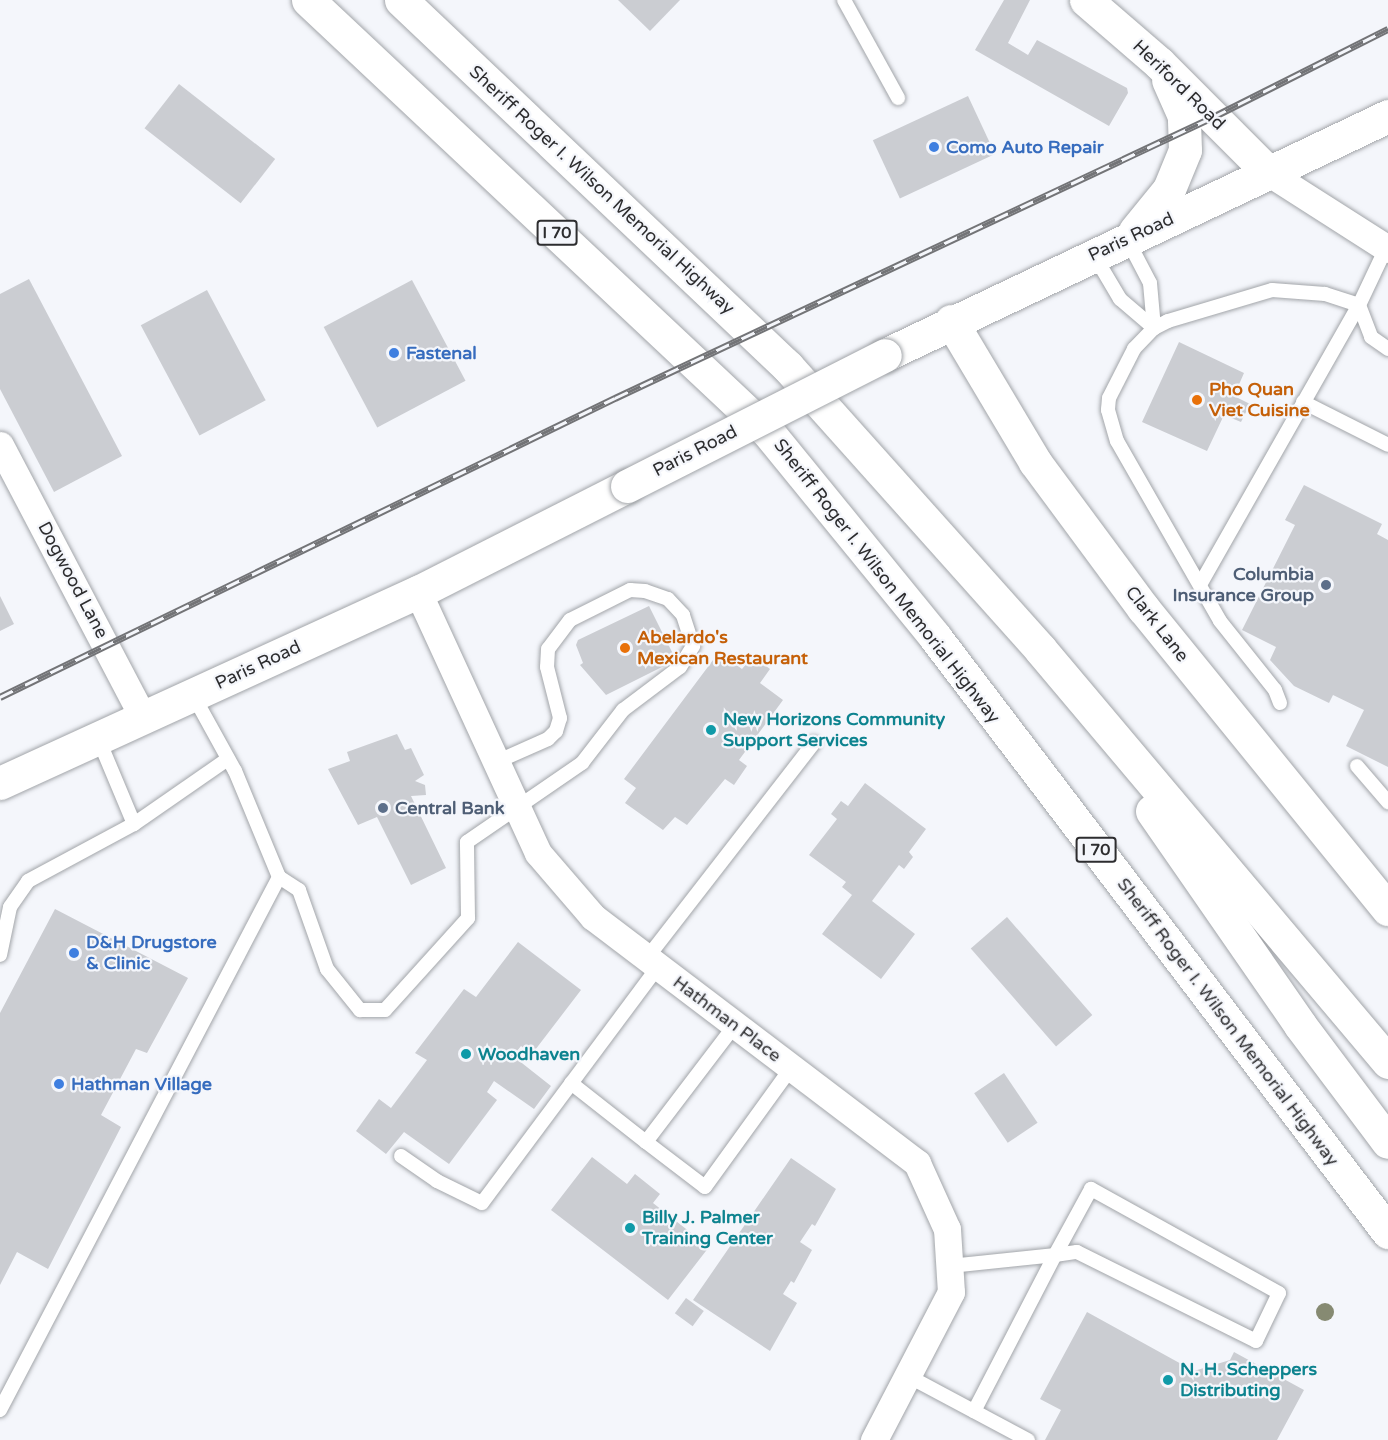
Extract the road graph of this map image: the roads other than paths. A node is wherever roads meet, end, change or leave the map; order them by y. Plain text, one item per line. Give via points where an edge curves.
1 (308, 0) edge
2 (401, 0) edge
3 (844, 0) edge
4 (1086, 0) edge
5 (1159, 63) junction
6 (898, 98) dead end
7 (1388, 116) edge
8 (1269, 173) junction
9 (1127, 239) junction
10 (1387, 248) edge
11 (1094, 255) junction
12 (1359, 305) junction
13 (951, 321) junction
14 (1154, 328) junction
15 (1388, 350) edge
16 (1303, 402) junction
17 (0, 445) edge
18 (1388, 445) edge
19 (1201, 584) junction
20 (418, 592) junction
21 (1040, 649) junction
22 (193, 695) junction
23 (1280, 703) dead end
24 (143, 717) junction
25 (98, 738) junction
26 (814, 743) dead end
27 (228, 759) junction
28 (496, 762) junction
29 (1357, 766) dead end
30 (0, 783) edge
31 (1388, 802) edge
32 (518, 810) junction
33 (134, 824) junction
34 (279, 877) junction
35 (1388, 909) edge
36 (1, 951) edge
37 (653, 962) junction
38 (735, 1025) junction
39 (1388, 1062) edge
40 (791, 1068) junction
41 (571, 1083) junction
42 (646, 1142) junction
43 (1388, 1142) edge
44 (401, 1156) dead end
45 (1388, 1232) edge
46 (1055, 1255) junction
47 (950, 1266) junction
48 (908, 1376) junction
49 (0, 1410) edge
50 (974, 1411) junction
51 (874, 1440) edge
52 (1028, 1440) edge

1 - 45 main road, Sheriff Roger I. Wilson Memorial Highway / I 70 via 768,432 935,637
2 - 21 main road, Sheriff Roger I. Wilson Memorial Highway via 788,367
3 - 6 lane
4 - 5 main road, Heriford Road
5 - 8 main road, Heriford Road
5 - 9 main road via 1181,102 1185,150 1176,178 1157,208
7 - 8 main road, Paris Road
8 - 9 main road, Paris Road
8 - 10 street
9 - 11 main road, Paris Road
9 - 14 lane via 1150,284
10 - 12 lane
11 - 13 main road, Paris Road
11 - 14 lane via 1120,299
12 - 14 lane via 1325,294 1272,290
12 - 15 lane via 1371,337
12 - 16 lane
13 - 20 main road, Paris Road, bridge
13 - 35 main road, Clark Lane via 1035,462 1143,608
14 - 19 lane via 1122,366 1108,410 1117,441
16 - 18 lane
16 - 19 lane
17 - 24 street, Dogwood Lane
19 - 23 lane via 1220,621 1275,690
20 - 22 main road, Paris Road
20 - 28 street, Hathman Place
21 - 39 main road
21 - 43 main road via 1300,1025
22 - 24 main road, Paris Road
22 - 27 lane
24 - 25 main road, Paris Road
25 - 30 main road, Paris Road
25 - 33 lane
26 - 37 lane
27 - 33 lane
27 - 34 lane
28 - 32 street, Hathman Place
28 - 32 lane via 548,739 556,731 560,718 547,667 548,649 570,620 630,590 668,599 683,615 692,635 689,657 623,710 582,764
29 - 31 lane
32 - 34 lane via 466,842 468,918 385,1010 360,1010 327,969 299,890
32 - 37 street, Hathman Place via 538,853 593,917
33 - 36 lane via 28,881 10,907
34 - 49 lane
37 - 38 street, Hathman Place
37 - 41 lane
38 - 40 street, Hathman Place
38 - 42 lane
40 - 42 lane via 705,1187
40 - 47 street, Hathman Place via 917,1163 947,1229
41 - 42 lane
41 - 44 lane via 482,1203 437,1181
46 - 46 lane via 1077,1252 1256,1341 1279,1293 1091,1189
46 - 47 lane
46 - 50 lane
47 - 48 street, Hathman Place via 951,1292
48 - 50 lane
48 - 51 street, Hathman Place
50 - 52 lane

